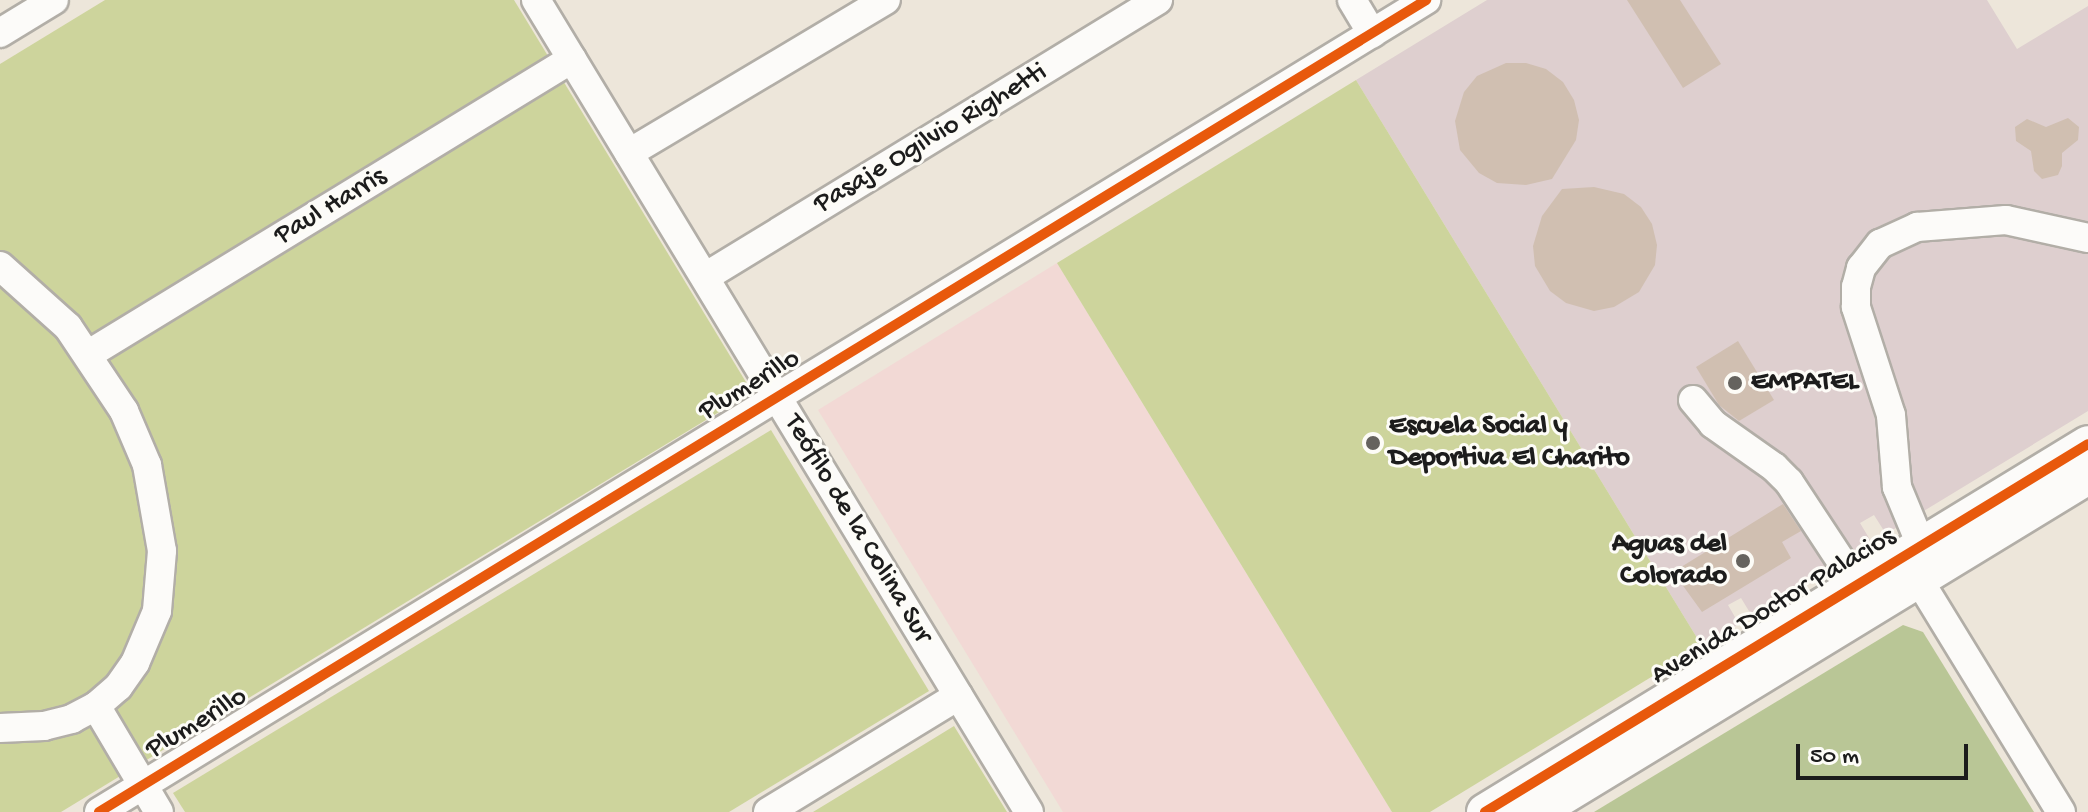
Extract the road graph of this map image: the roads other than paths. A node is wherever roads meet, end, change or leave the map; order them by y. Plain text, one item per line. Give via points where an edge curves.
1 (54, 0) edge
2 (536, 0) edge
3 (886, 0) edge
4 (1158, 0) edge
5 (1352, 0) edge
6 (1426, 0) edge
7 (0, 33) edge
8 (1372, 33) junction
9 (572, 59) junction
10 (629, 153) junction
11 (2088, 238) edge
12 (0, 266) edge
13 (705, 277) junction
14 (89, 354) junction
15 (777, 397) junction
16 (1693, 400) dead end
17 (2088, 444) edge
18 (2088, 476) edge
19 (1915, 560) junction
20 (1857, 585) junction
21 (958, 696) junction
22 (96, 706) junction
23 (0, 728) edge
24 (143, 785) junction
25 (99, 812) edge
26 (159, 812) edge
27 (768, 812) edge
28 (1029, 812) edge
29 (1485, 812) edge
30 (1537, 812) edge
31 (2061, 812) edge

1 - 7 street
2 - 9 street, Teófilo de la Colina Sur
3 - 10 street
4 - 13 street, Pasaje Ogilvio Righetti
5 - 8 street
6 - 8 street, Plumerillo
8 - 15 street, Plumerillo
9 - 10 street, Teófilo de la Colina Sur
9 - 14 street, Paul Harris
10 - 13 street, Teófilo de la Colina Sur
11 - 19 street via 2006,220 1917,227 1880,244 1861,268 1856,307 1891,415 1897,487
12 - 14 street via 45,302
13 - 15 street, Teófilo de la Colina Sur
14 - 22 street via 142,452 162,551 157,611 148,639 118,687
15 - 21 street, Teófilo de la Colina Sur
15 - 24 street, Plumerillo
16 - 20 street via 1713,424 1789,482
17 - 19 main road, Avenida Doctor Palacios
18 - 19 main road, Avenida Doctor Palacios
19 - 20 main road, Avenida Doctor Palacios
19 - 30 main road, Avenida Doctor Palacios
19 - 31 street
20 - 29 main road, Avenida Doctor Palacios
21 - 27 street
21 - 28 street, Teófilo de la Colina Sur
22 - 23 street via 44,726
22 - 24 street
24 - 25 street, Plumerillo
24 - 26 street

